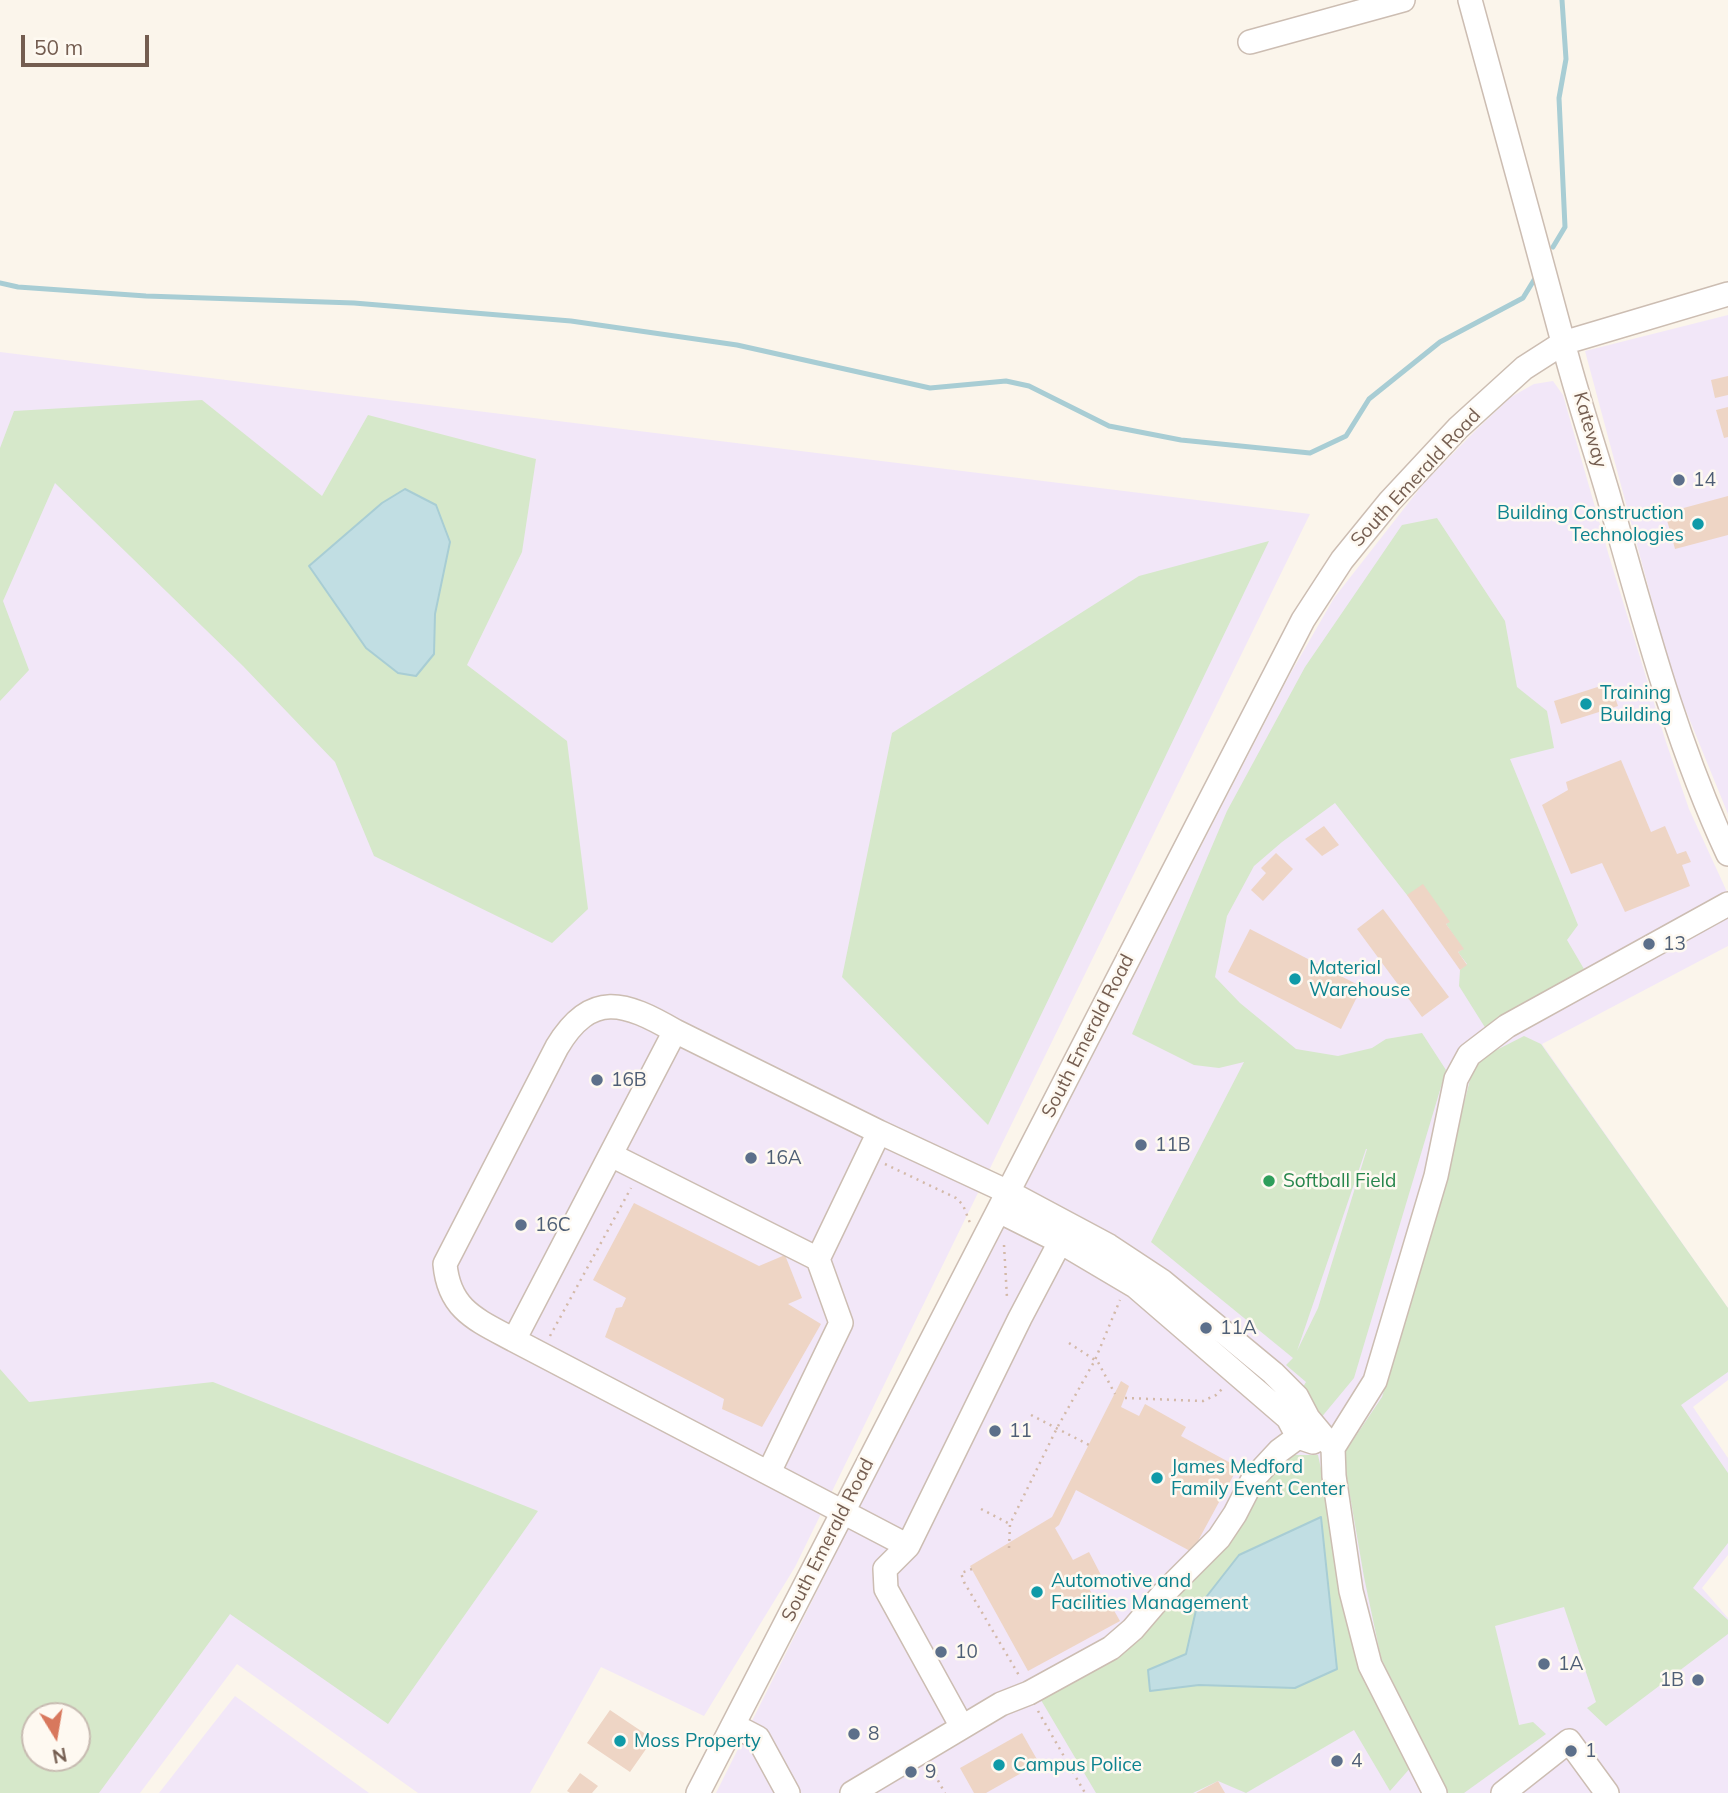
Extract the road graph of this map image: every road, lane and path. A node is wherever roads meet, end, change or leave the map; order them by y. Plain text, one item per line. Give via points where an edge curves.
1 (1403, 0) edge
2 (1471, 0) edge
3 (1250, 42) dead end
4 (1728, 294) edge
5 (1563, 343) junction
6 (1728, 854) edge
7 (1728, 904) edge
8 (675, 1031) junction
9 (879, 1132) junction
10 (611, 1155) junction
11 (884, 1163) dead end
12 (634, 1181) dead end
13 (1003, 1202) junction
14 (987, 1233) junction
15 (1064, 1233) junction
16 (818, 1259) junction
17 (1122, 1295) dead end
18 (1020, 1318) junction
19 (514, 1340) junction
20 (1069, 1343) dead end
21 (541, 1354) junction
22 (1095, 1360) junction
23 (1236, 1373) junction
24 (1115, 1394) dead end
25 (1125, 1398) dead end
26 (1031, 1415) dead end
27 (1057, 1428) junction
28 (1298, 1437) junction
29 (1089, 1445) dead end
30 (1333, 1448) junction
31 (769, 1472) junction
32 (981, 1509) dead end
33 (843, 1512) junction
34 (1010, 1524) junction
35 (908, 1546) junction
36 (1009, 1548) dead end
37 (733, 1725) junction
38 (962, 1727) junction
39 (935, 1744) junction
40 (698, 1793) edge
41 (789, 1793) edge
42 (852, 1793) edge
43 (944, 1793) edge
44 (1435, 1793) edge
45 (1503, 1793) edge
46 (1607, 1793) edge

1 - 3 street
2 - 5 street, Kateway
4 - 5 street, South Emerald Road
5 - 6 street, Kateway via 1674,723
5 - 13 street, South Emerald Road via 1524,368 1458,428 1390,501 1322,589
7 - 30 street via 1507,1026 1469,1055 1456,1079 1436,1176 1375,1381
8 - 9 street
8 - 10 street
8 - 19 street via 629,1009 603,1006 588,1011 567,1029 557,1047 445,1264 447,1283 460,1306
9 - 13 street
9 - 16 street
10 - 16 street
10 - 19 street
11 - 14 path via 957,1198 970,1224
12 - 21 path
13 - 14 street, South Emerald Road
13 - 15 street
14 - 18 path via 1004,1245 1006,1295
14 - 33 street, South Emerald Road
15 - 18 street
15 - 23 street via 1135,1286
15 - 30 street via 1109,1246 1162,1281 1273,1373 1297,1397
16 - 31 street via 841,1323
17 - 22 path
18 - 35 street
19 - 21 street
20 - 22 path
21 - 31 street
22 - 24 path
22 - 27 path
23 - 25 path via 1216,1395 1203,1401
23 - 28 street via 1288,1418
26 - 27 path
27 - 29 path
27 - 34 path
28 - 30 street
28 - 38 street via 1253,1479 1219,1538 1111,1648
30 - 44 street via 1350,1591 1370,1665
31 - 33 street
32 - 34 path
33 - 35 street
33 - 37 street, South Emerald Road
34 - 36 path
35 - 38 street via 885,1569 886,1589
37 - 40 street, South Emerald Road
37 - 41 street via 758,1738
38 - 39 street
39 - 42 street
39 - 43 path via 936,1777
45 - 46 street via 1569,1741

